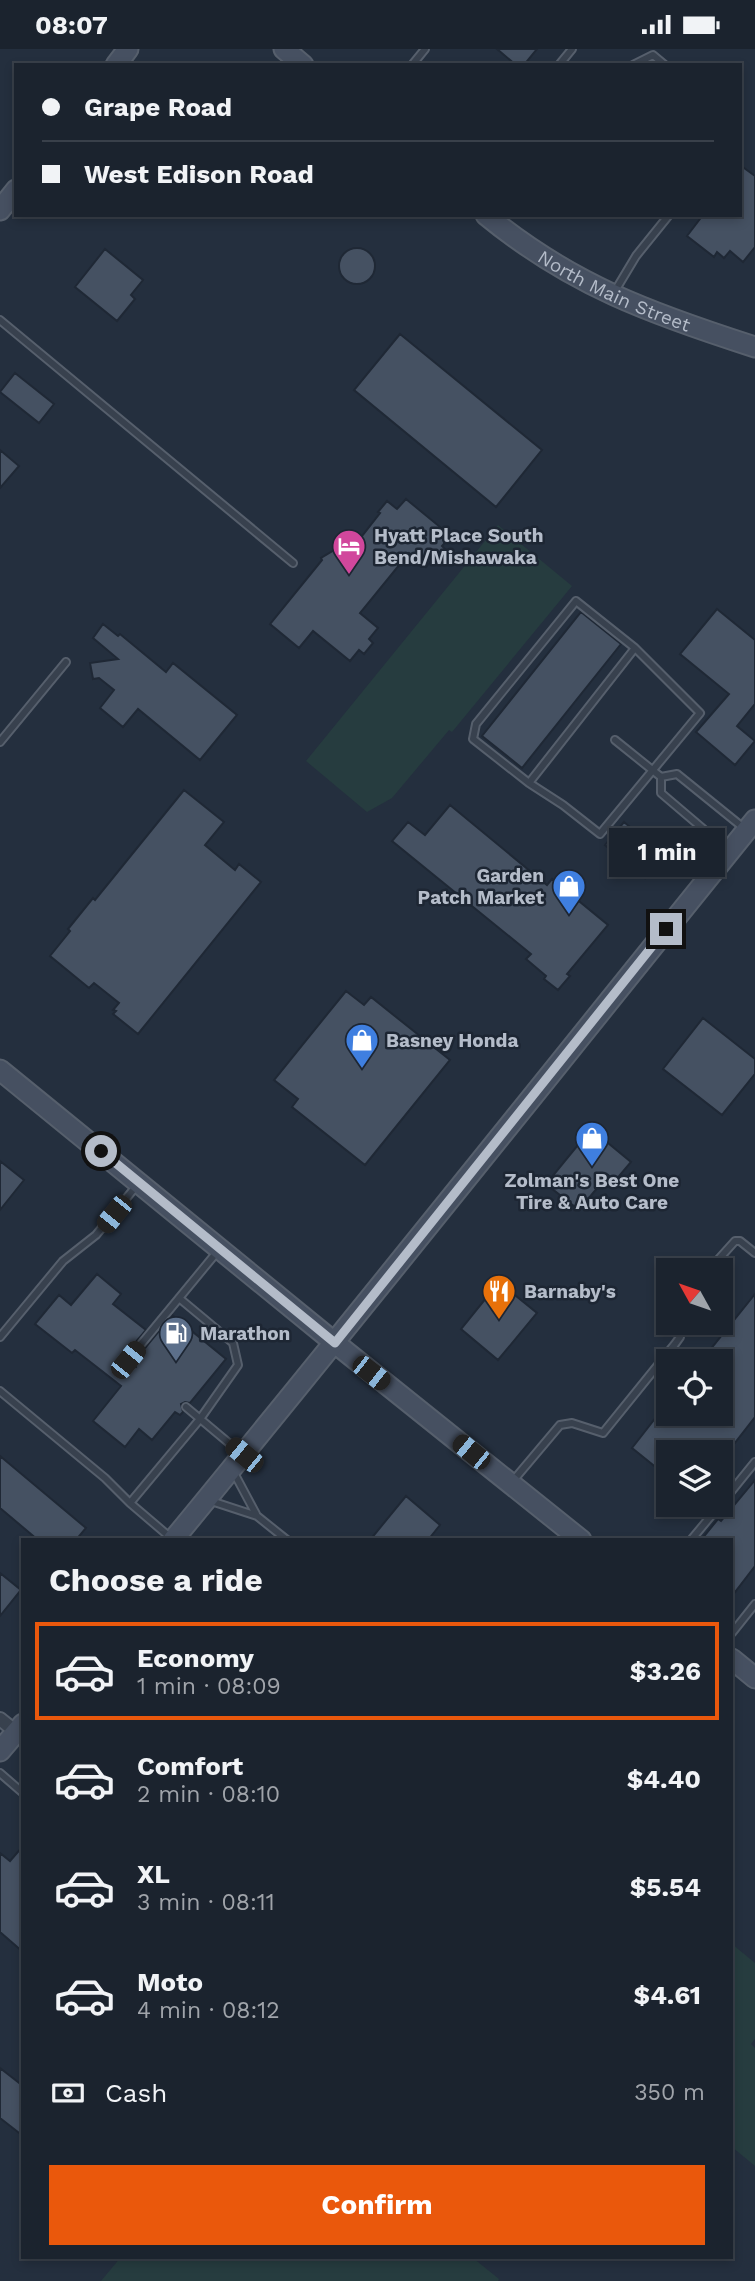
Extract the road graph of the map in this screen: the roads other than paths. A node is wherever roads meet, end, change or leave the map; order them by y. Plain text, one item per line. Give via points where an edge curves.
1 (284, 49) edge
2 (425, 49) edge
3 (572, 49) edge
4 (301, 63) edge
5 (414, 63) edge
6 (561, 63) edge
7 (637, 63) edge
8 (663, 63) edge
9 (14, 192) edge
10 (0, 210) edge
11 (489, 217) edge
12 (667, 217) edge
13 (612, 295) junction
14 (0, 320) edge
15 (755, 347) edge
16 (293, 563) dead end
17 (635, 647) junction
18 (66, 662) dead end
19 (615, 740) dead end
20 (0, 741) edge
21 (653, 770) junction
22 (661, 777) junction
23 (529, 783) junction
24 (751, 825) edge
25 (730, 851) junction
26 (0, 1070) edge
27 (139, 1183) junction
28 (220, 1248) junction
29 (755, 1252) edge
30 (720, 1258) edge
31 (179, 1298) junction
32 (680, 1335) edge
33 (0, 1337) edge
34 (335, 1343) junction
35 (132, 1363) dead end
36 (0, 1391) edge
37 (186, 1407) dead end
38 (200, 1419) junction
39 (238, 1462) junction
40 (755, 1462) edge
41 (511, 1484) junction
42 (733, 1489) edge
43 (207, 1500) junction
44 (130, 1503) junction
45 (257, 1516) junction
46 (710, 1517) edge
47 (172, 1538) edge
48 (176, 1538) edge
49 (284, 1538) edge
50 (579, 1538) edge
51 (693, 1538) edge
52 (755, 1604) edge
53 (733, 1632) edge
54 (733, 1660) edge
55 (755, 1678) edge
56 (0, 1719) edge
57 (19, 1728) edge
58 (0, 1750) edge
59 (0, 1773) edge
60 (21, 1791) edge

1 - 4 main road
2 - 5 lane
3 - 6 lane
7 - 8 lane via 653,55
9 - 10 main road
11 - 13 main road, North Main Street via 559,268
12 - 13 lane
13 - 15 main road, North Main Street via 676,322
14 - 16 lane
17 - 21 lane via 700,713
17 - 23 lane
17 - 23 lane via 576,601 476,724 473,739
18 - 20 lane
19 - 21 lane
21 - 22 lane
21 - 23 lane via 600,834
22 - 24 lane via 677,774
22 - 25 lane via 661,793
24 - 25 main road
25 - 34 main road
26 - 27 main road
27 - 28 main road
27 - 33 lane
28 - 31 lane
28 - 34 main road
29 - 30 lane via 735,1241
31 - 35 lane via 128,1360
31 - 38 lane via 233,1343 238,1365
32 - 41 lane via 603,1433 572,1423 560,1425
34 - 39 main road
34 - 41 main road
36 - 44 lane
37 - 38 lane
38 - 39 lane
38 - 44 lane
39 - 43 main road
39 - 45 lane
40 - 42 lane
41 - 50 main road
43 - 45 lane
43 - 48 main road
44 - 47 lane
45 - 49 lane
46 - 51 lane
52 - 53 lane
54 - 55 main road
56 - 57 street
57 - 58 main road
59 - 60 lane

